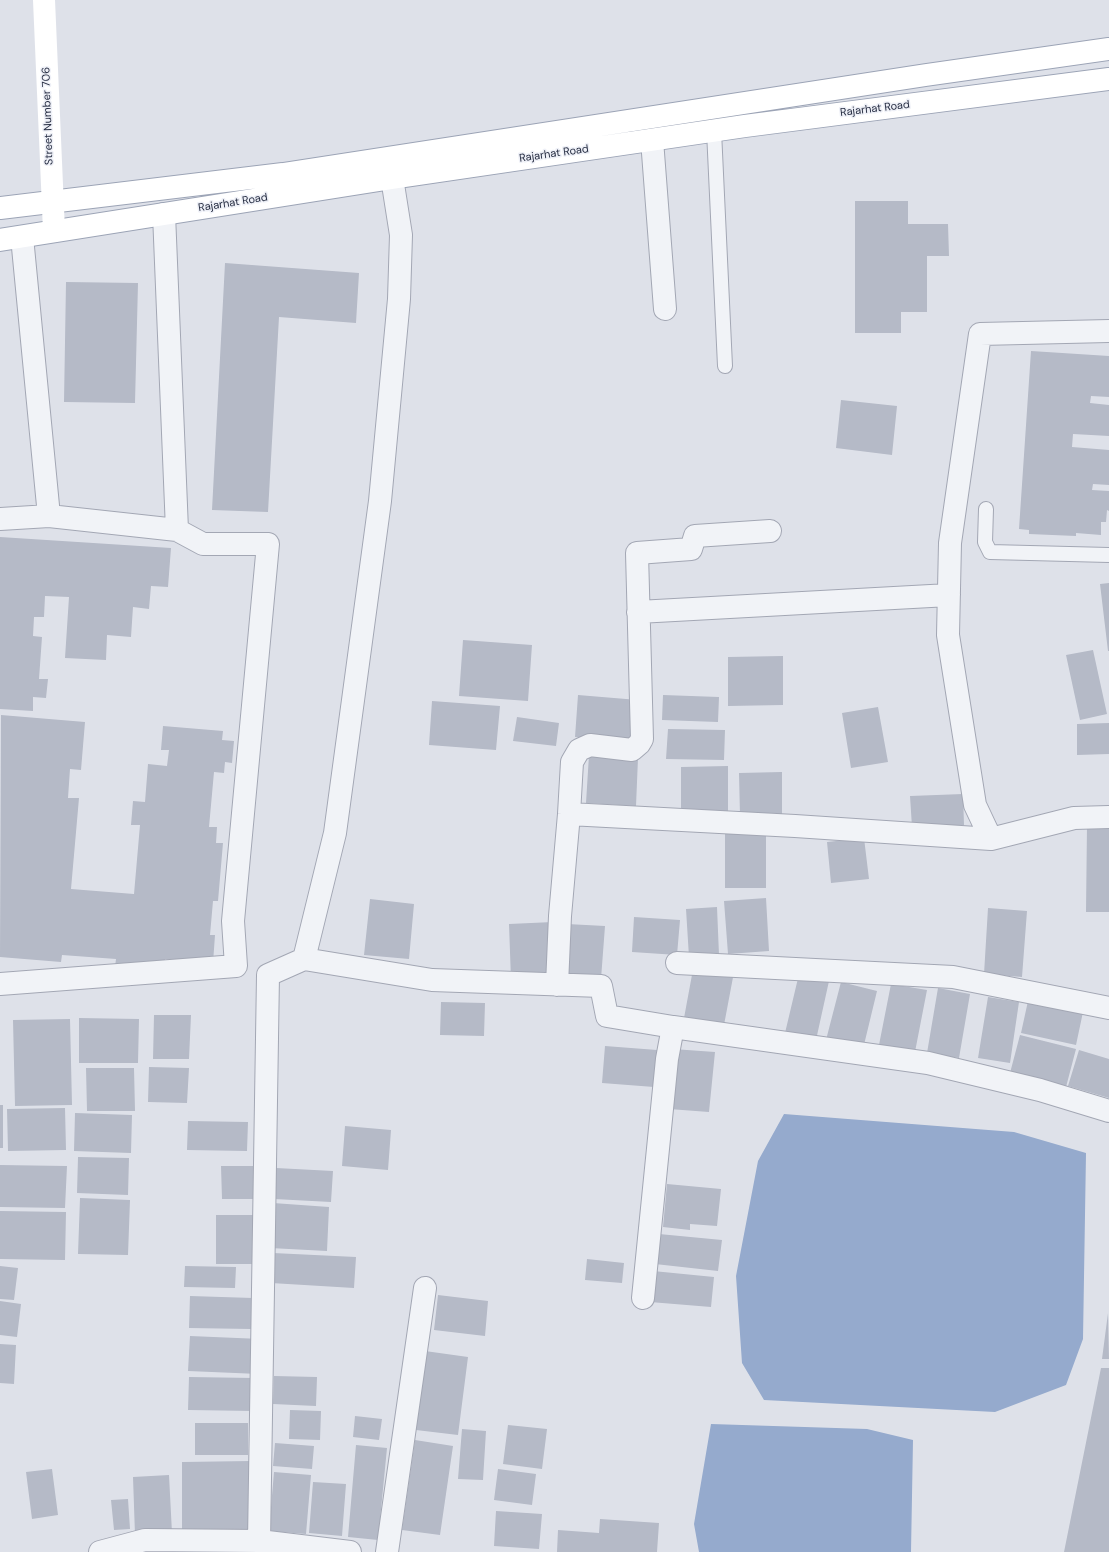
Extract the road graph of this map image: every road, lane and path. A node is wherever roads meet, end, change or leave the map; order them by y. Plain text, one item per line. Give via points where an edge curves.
1 (44, 0) edge
2 (1109, 49) edge
3 (1109, 80) edge
4 (714, 131) junction
5 (652, 140) junction
6 (390, 168) junction
7 (52, 202) junction
8 (0, 208) edge
9 (164, 214) junction
10 (54, 231) junction
11 (22, 237) junction
12 (0, 240) edge
13 (665, 309) dead end
14 (1109, 331) edge
15 (725, 366) dead end
16 (986, 509) dead end
17 (49, 516) junction
18 (0, 519) edge
19 (177, 530) junction
20 (770, 531) dead end
21 (1109, 555) edge
22 (949, 595) junction
23 (638, 612) junction
24 (570, 814) junction
25 (1109, 817) edge
26 (991, 839) junction
27 (304, 959) junction
28 (677, 963) dead end
29 (236, 966) junction
30 (268, 975) junction
31 (0, 984) edge
32 (557, 985) junction
33 (1109, 1008) edge
34 (673, 1028) junction
35 (1109, 1111) edge
36 (425, 1288) dead end
37 (643, 1298) dead end
38 (258, 1541) junction
39 (100, 1552) edge
40 (350, 1552) edge
41 (387, 1552) edge

1 - 7 main road, Street Number 706
2 - 6 main road, Rajarhat Road via 926,75
3 - 4 main road, Rajarhat Road
4 - 5 main road, Rajarhat Road
4 - 15 lane
5 - 6 main road, Rajarhat Road
5 - 13 street
6 - 7 main road, Rajarhat Road via 283,174
6 - 9 main road, Rajarhat Road
6 - 27 street via 401,235 399,300 380,501 335,833
7 - 8 main road, Rajarhat Road
7 - 10 main road, Street Number 706
9 - 10 main road, Rajarhat Road
9 - 19 street
10 - 11 main road, Rajarhat Road
11 - 12 main road, Rajarhat Road
11 - 17 street
14 - 22 street via 980,334 950,543
16 - 21 lane via 986,542 990,552
17 - 18 street
17 - 19 street
19 - 29 street via 203,544 268,544 233,921
20 - 23 street via 695,536 691,549 637,553
22 - 23 street
22 - 26 street via 948,635 975,805
23 - 24 street via 642,739 632,750 590,745 579,750 572,762
24 - 26 street
24 - 32 street via 560,916
25 - 26 street via 1074,818
27 - 30 street
27 - 32 street via 432,980
28 - 33 street via 953,977
29 - 30 street
29 - 31 street
30 - 38 street
32 - 34 street via 601,986 607,1016
34 - 35 street via 928,1063 1040,1090
34 - 37 street via 667,1059
36 - 41 street
38 - 39 street via 144,1540
38 - 40 street

